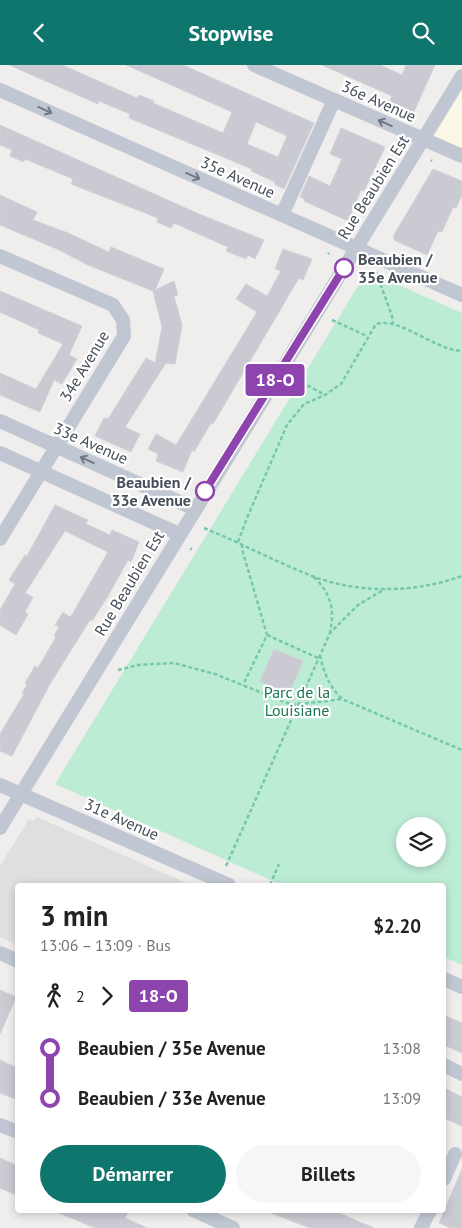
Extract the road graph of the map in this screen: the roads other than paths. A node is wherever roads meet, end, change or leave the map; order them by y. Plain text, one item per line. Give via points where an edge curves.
1 (254, 65) edge
2 (462, 76) edge
3 (0, 90) edge
4 (334, 100) junction
5 (424, 139) junction
6 (462, 156) edge
7 (282, 215) junction
8 (356, 248) junction
9 (0, 256) edge
10 (462, 295) edge
11 (0, 421) edge
12 (56, 446) junction
13 (0, 453) edge
14 (40, 471) junction
15 (195, 509) junction
16 (179, 534) junction
17 (0, 539) edge
18 (0, 785) edge
19 (21, 794) junction
20 (0, 828) edge
21 (224, 883) edge
22 (0, 953) edge
23 (15, 960) edge
24 (446, 980) edge
25 (462, 987) edge
26 (446, 1066) edge
27 (462, 1073) edge
28 (0, 1125) edge
29 (15, 1131) edge
30 (454, 1153) edge
31 (446, 1174) edge
32 (200, 1213) edge
33 (429, 1213) edge
34 (233, 1228) edge
35 (422, 1228) edge

1 - 4 street, 36e Avenue
2 - 5 street, Rue Beaubien Est
3 -> 7 street, 35e Avenue
5 -> 4 street, 36e Avenue
4 - 7 street
5 - 6 street, 36e Avenue
5 - 8 street, Rue Beaubien Est
7 - 8 street, 35e Avenue
8 - 10 street, 35e Avenue
8 - 15 street, Rue Beaubien Est
9 - 12 street, 34e Avenue via 114,305 123,320 124,336
11 - 12 street, 33e Avenue
12 - 14 street, 34e Avenue
15 -> 12 street, 33e Avenue
13 - 14 street
14 - 16 street
14 - 17 street, 34e Avenue
15 - 16 street, Rue Beaubien Est
16 - 19 street, Rue Beaubien Est
18 - 19 street, 31e Avenue
19 - 20 street, Rue Beaubien Est
19 - 21 street, 31e Avenue
22 - 23 street
24 - 25 street
26 - 27 street
28 - 29 street
30 - 31 street
32 - 34 street
33 - 35 street

